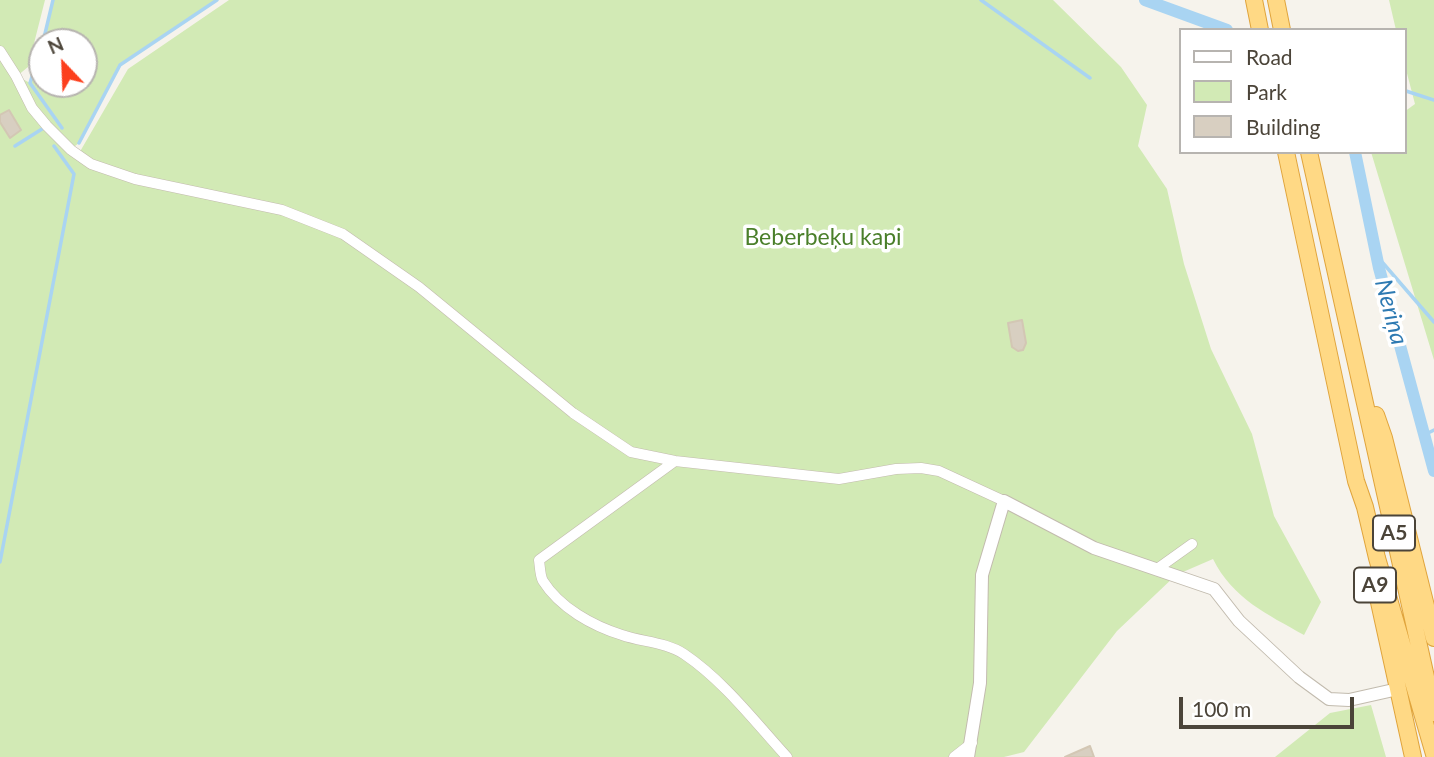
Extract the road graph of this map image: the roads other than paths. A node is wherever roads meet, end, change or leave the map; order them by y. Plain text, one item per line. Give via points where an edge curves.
1 (1254, 0) edge
2 (1276, 0) edge
3 (1260, 28) edge
4 (1282, 28) edge
5 (0, 51) edge
6 (1286, 154) edge
7 (1309, 154) edge
8 (1353, 354) junction
9 (676, 461) junction
10 (1356, 481) junction
11 (1004, 501) junction
12 (1192, 544) dead end
13 (1157, 569) junction
14 (1434, 638) edge
15 (1398, 689) junction
16 (1434, 713) edge
17 (972, 743) junction
18 (1434, 754) edge
19 (787, 757) edge
20 (954, 757) edge
21 (968, 757) edge
22 (1413, 757) edge

1 - 3 highway
2 - 4 highway
5 - 9 street via 47,126 91,164 135,180 282,210 343,233 419,287 573,413 631,452
6 - 10 highway, A5
7 - 8 highway, A5
8 - 14 highway, A9 via 1384,438
8 - 16 highway, A5
9 - 11 street via 839,479 921,468 939,471
9 - 19 street via 539,561 542,579 584,619 623,636 684,653 721,685
10 - 15 highway, A9
10 - 18 highway, A5
11 - 13 street via 1094,548
11 - 17 street via 982,575 980,683
12 - 13 street
13 - 15 street via 1214,589 1239,621 1329,699 1349,700
15 - 22 highway, A9
17 - 20 street
17 - 21 street

